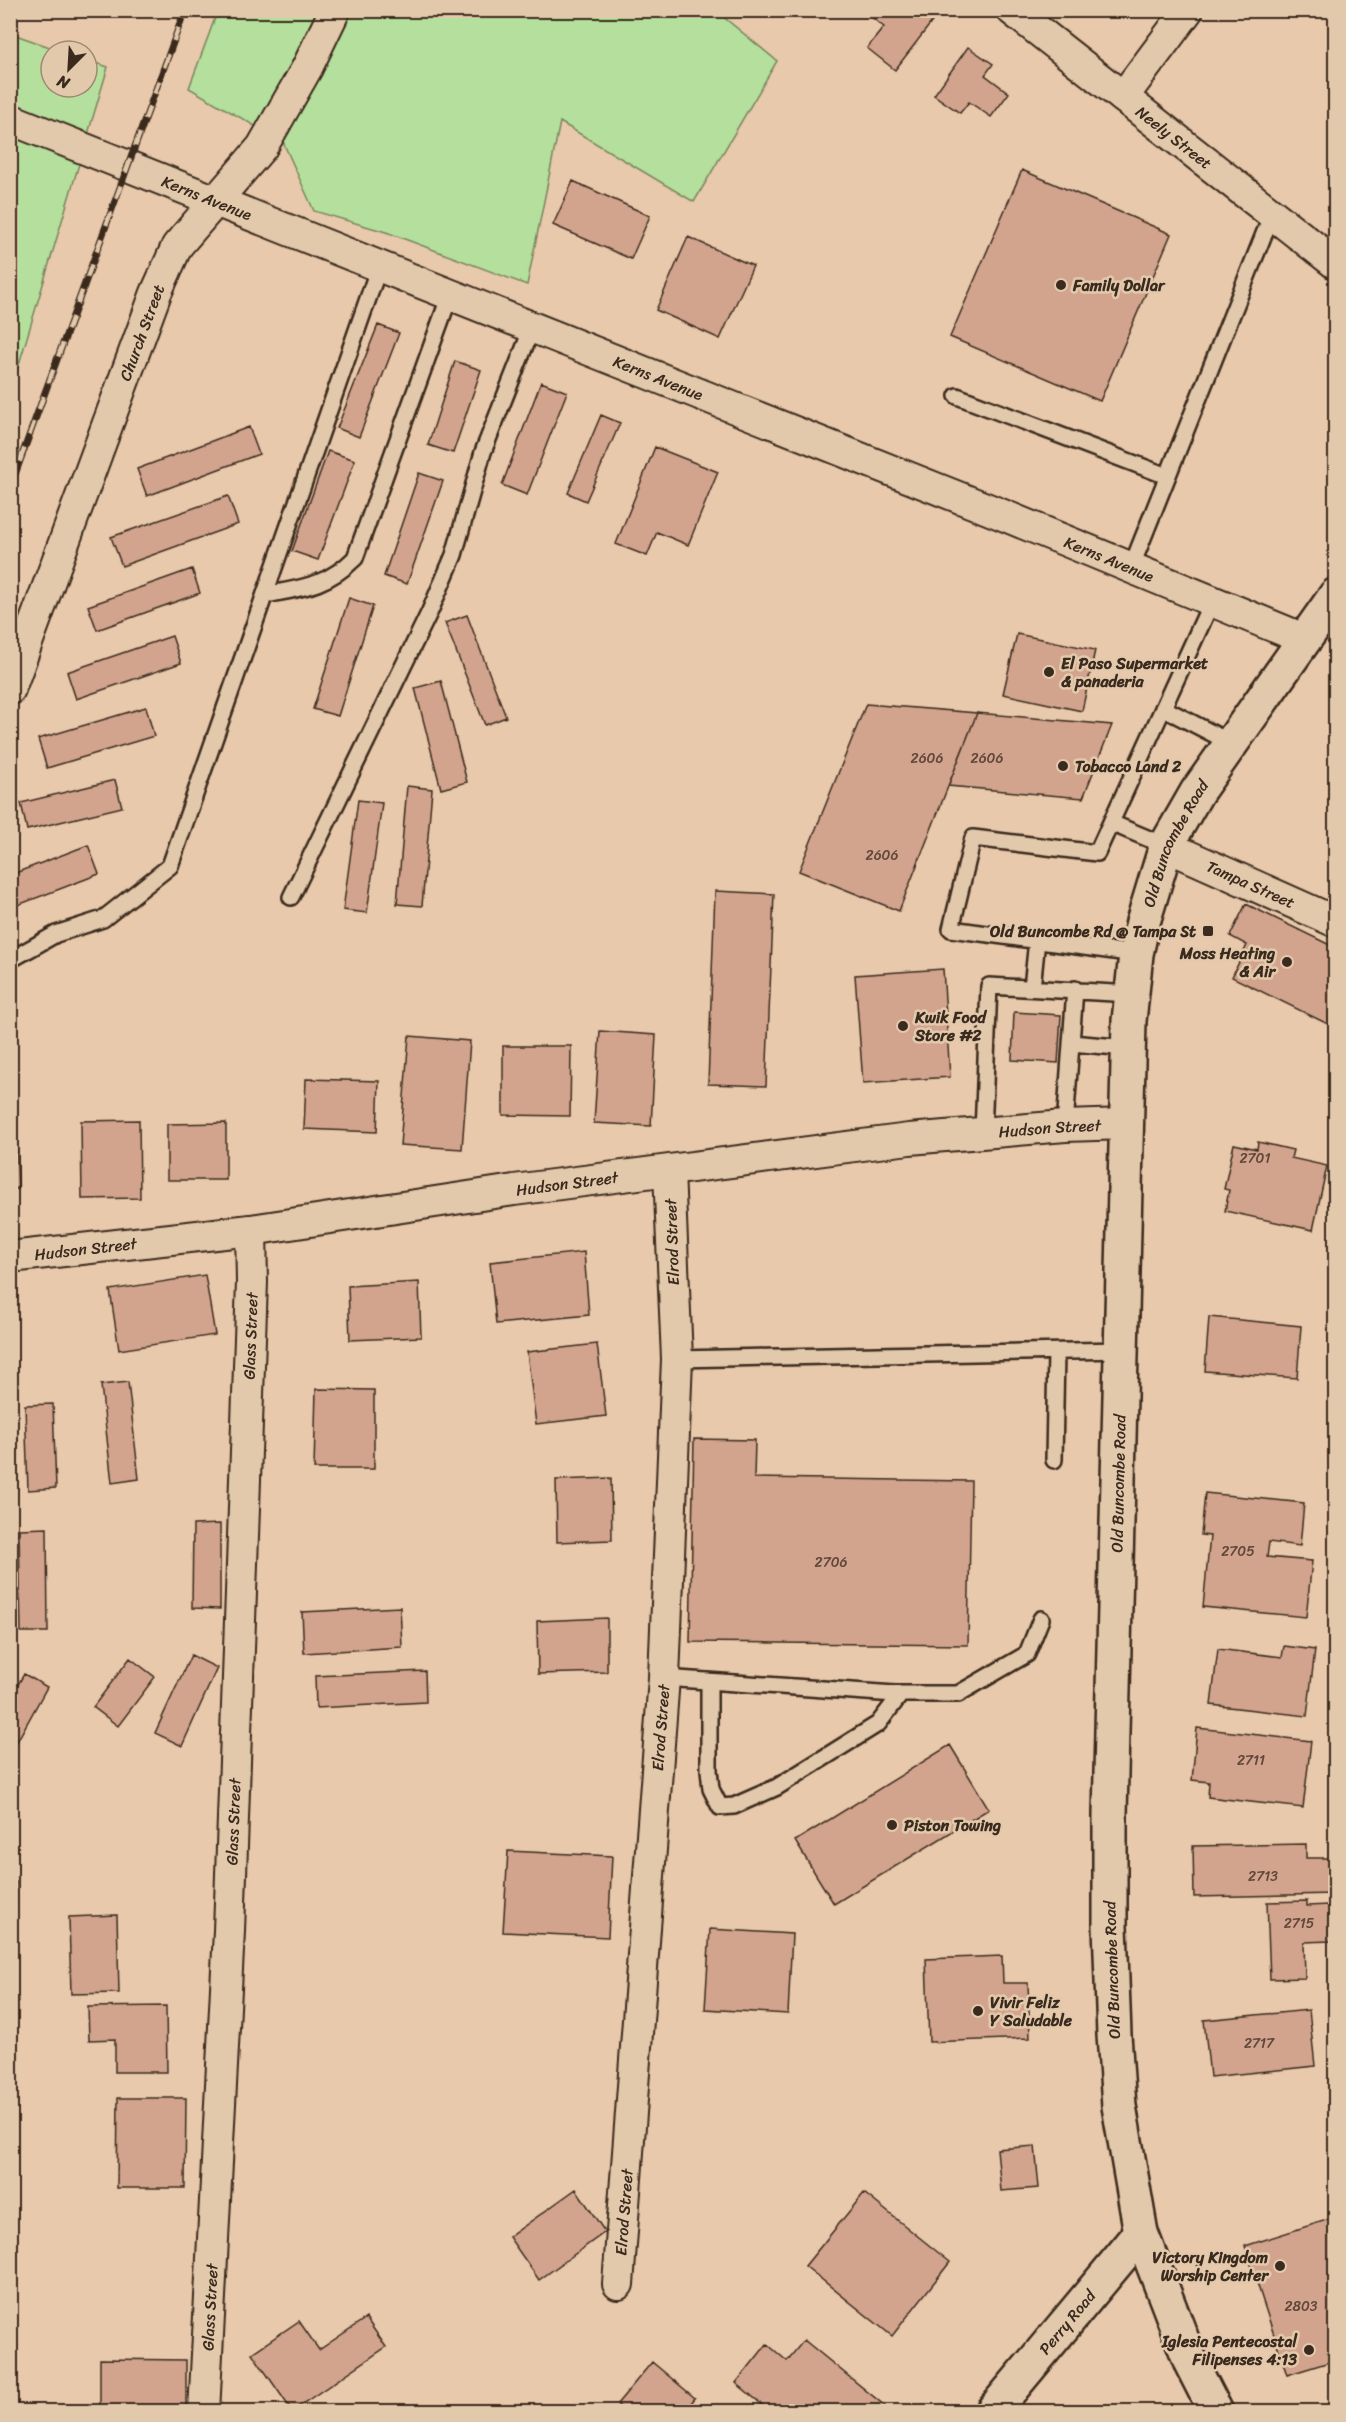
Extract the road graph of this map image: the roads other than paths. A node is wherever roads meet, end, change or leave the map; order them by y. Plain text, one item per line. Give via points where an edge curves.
1 (335, 10) edge
2 (1012, 10) edge
3 (1188, 10) edge
4 (1123, 97) junction
5 (10, 120) edge
6 (215, 202) junction
7 (1272, 214) junction
8 (1335, 264) edge
9 (379, 267) junction
10 (450, 296) junction
11 (532, 328) junction
12 (957, 396) dead end
13 (1167, 476) junction
14 (1131, 568) junction
15 (265, 595) junction
16 (1335, 595) edge
17 (1212, 601) junction
18 (1304, 639) junction
19 (10, 689) edge
20 (1163, 708) junction
21 (1231, 743) junction
22 (1111, 823) junction
23 (1166, 846) junction
24 (291, 897) dead end
25 (1335, 922) edge
26 (1037, 940) junction
27 (1136, 954) junction
28 (10, 960) edge
29 (1032, 988) junction
30 (1075, 989) junction
31 (1132, 994) junction
32 (1071, 1043) junction
33 (1128, 1048) junction
34 (1126, 1124) junction
35 (1065, 1126) junction
36 (983, 1133) junction
37 (669, 1171) junction
38 (251, 1230) junction
39 (10, 1257) edge
40 (1122, 1350) junction
41 (1056, 1352) junction
42 (677, 1359) junction
43 (1054, 1460) dead end
44 (1041, 1619) dead end
45 (664, 1678) junction
46 (709, 1681) junction
47 (902, 1694) junction
48 (1142, 2233) junction
49 (618, 2284) dead end
50 (204, 2412) edge
51 (992, 2412) edge
52 (1216, 2412) edge

1 - 6 street, Church Street via 261,147
2 - 4 street, Neely Street
3 - 4 street
4 - 7 street, Neely Street
5 - 6 street, Kerns Avenue
6 - 9 street, Kerns Avenue
6 - 19 street, Church Street via 177,246 156,293
7 - 8 street, Neely Street
7 - 13 lane
9 - 10 street, Kerns Avenue
9 - 15 lane
10 - 11 street, Kerns Avenue
10 - 15 lane via 355,558 340,573 308,587
11 - 14 street, Kerns Avenue
11 - 24 lane via 483,453 454,555
12 - 13 lane
13 - 14 lane
14 - 17 street, Kerns Avenue
15 - 28 lane via 170,866 103,919 56,934
16 - 18 street, Old Buncombe Road
17 - 18 street, Kerns Avenue
17 - 20 lane
18 - 21 street, Old Buncombe Road
20 - 21 lane
20 - 22 lane
21 - 23 street, Old Buncombe Road
22 - 23 lane
22 - 26 lane via 1097,853 973,838 951,929
23 - 25 street, Tampa Street
23 - 27 street, Old Buncombe Road
26 - 27 lane
26 - 29 lane
27 - 31 street, Old Buncombe Road
29 - 30 lane
29 - 36 lane via 989,986
30 - 31 lane
30 - 32 lane
31 - 33 street, Old Buncombe Road
32 - 33 lane
32 - 35 lane
33 - 34 street, Old Buncombe Road
34 - 35 street, Hudson Street
34 - 40 street, Old Buncombe Road
35 - 36 street, Hudson Street
36 - 37 street, Hudson Street
37 - 38 street, Hudson Street
37 - 42 street, Elrod Street
38 - 39 street, Hudson Street
38 - 50 street, Glass Street via 229,1932
40 - 41 lane
40 - 48 street, Old Buncombe Road via 1113,1629 1110,1926 1119,2106
41 - 42 lane
41 - 43 lane
42 - 45 street, Elrod Street
44 - 47 lane via 1027,1654 958,1694
45 - 46 lane
45 - 49 street, Elrod Street
46 - 47 lane
46 - 47 lane via 711,1789 720,1807 734,1806 777,1787 858,1737 878,1724
48 - 51 street, Perry Road
48 - 52 street, Old Buncombe Road via 1191,2363

